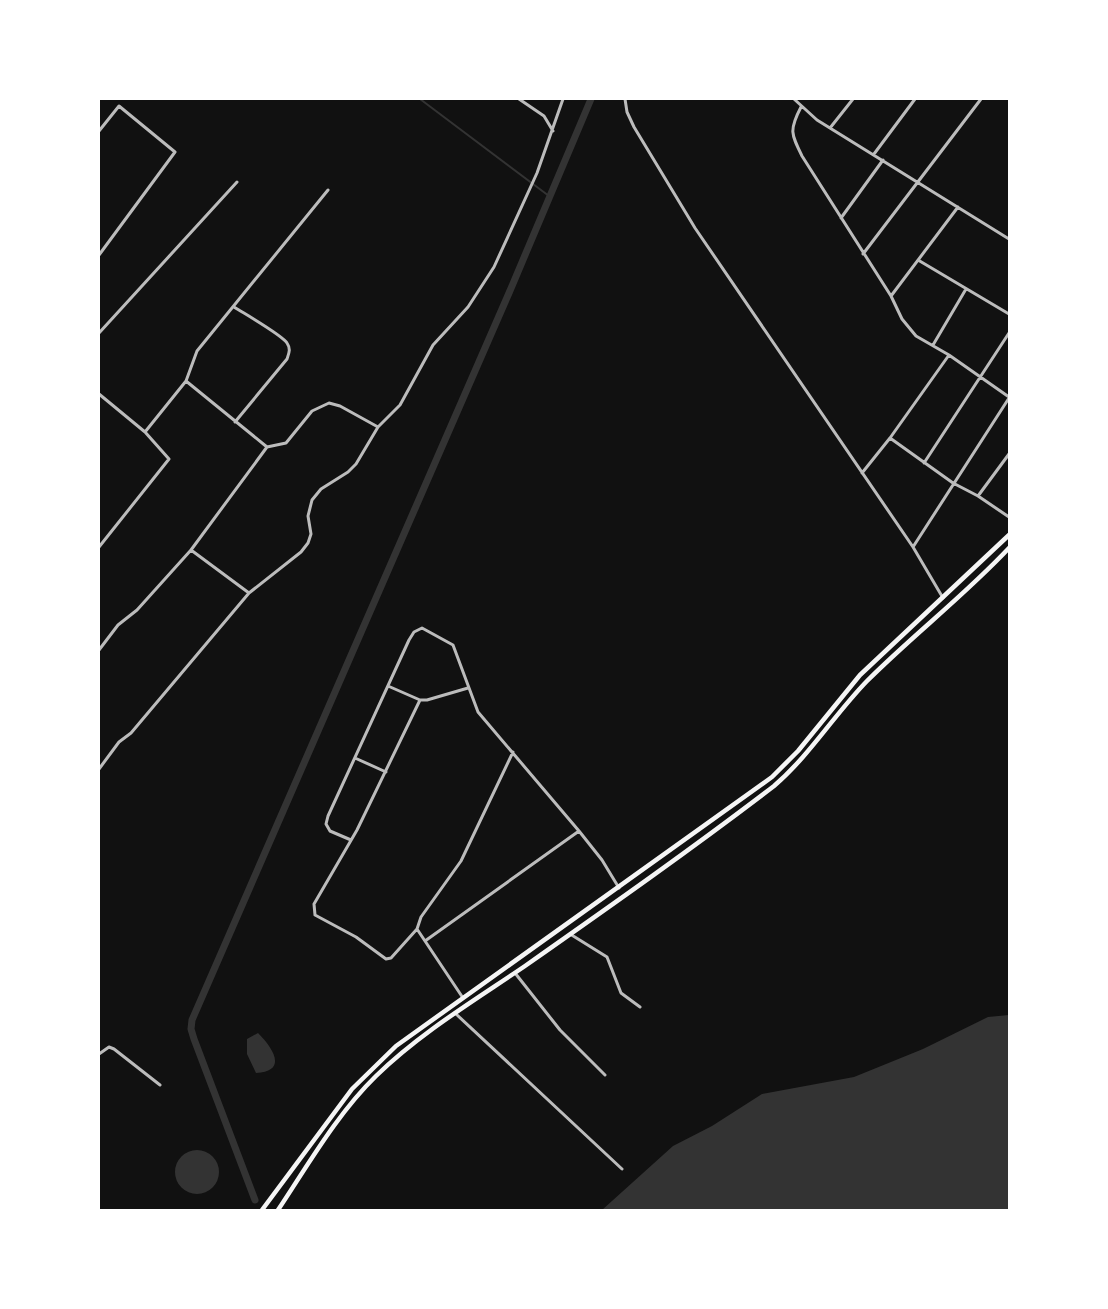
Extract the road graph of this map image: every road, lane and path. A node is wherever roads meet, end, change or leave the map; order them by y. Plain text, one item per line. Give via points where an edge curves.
1 (519, 99) edge
2 (563, 99) edge
3 (625, 99) edge
4 (794, 99) edge
5 (853, 99) edge
6 (915, 99) edge
7 (981, 99) edge
8 (799, 106) junction
9 (830, 128) junction
10 (99, 131) edge
11 (553, 131) junction
12 (874, 154) junction
13 (883, 160) junction
14 (237, 182) dead end
15 (918, 182) junction
16 (328, 190) dead end
17 (958, 207) junction
18 (841, 218) junction
19 (1009, 239) edge
20 (863, 254) junction
21 (99, 255) edge
22 (918, 260) junction
23 (966, 289) junction
24 (891, 296) junction
25 (234, 307) junction
26 (1009, 314) edge
27 (99, 333) edge
28 (1009, 333) edge
29 (934, 345) junction
30 (949, 355) junction
31 (980, 376) junction
32 (186, 382) junction
33 (99, 394) edge
34 (1009, 398) edge
35 (235, 422) junction
36 (378, 427) junction
37 (145, 432) junction
38 (890, 438) junction
39 (267, 447) junction
40 (1009, 454) edge
41 (924, 463) junction
42 (862, 473) junction
43 (953, 483) junction
44 (978, 496) junction
45 (1009, 517) edge
46 (1009, 535) edge
47 (99, 547) edge
48 (913, 547) junction
49 (1009, 548) edge
50 (191, 550) junction
51 (249, 594) junction
52 (943, 598) junction
53 (99, 650) edge
54 (388, 686) junction
55 (468, 688) junction
56 (420, 700) junction
57 (513, 752) junction
58 (355, 758) junction
59 (99, 769) edge
60 (386, 772) junction
61 (578, 831) junction
62 (351, 840) junction
63 (619, 888) junction
64 (417, 928) junction
65 (570, 934) junction
66 (425, 942) junction
67 (515, 973) junction
68 (463, 998) junction
69 (640, 1007) dead end
70 (456, 1014) junction
71 (99, 1054) edge
72 (605, 1075) dead end
73 (160, 1084) dead end
74 (622, 1169) dead end
75 (262, 1210) edge
76 (278, 1210) edge

1 - 11 street via 544,116
2 - 11 street
3 - 42 street via 634,128 695,228
4 - 8 street
5 - 9 street
6 - 12 street
7 - 15 street
8 - 9 street
8 - 18 street via 792,123 793,138
9 - 12 street
10 - 21 street via 119,106 175,152
11 - 36 street via 527,196 484,284 428,352 400,404
12 - 13 street
13 - 15 street
13 - 18 street
14 - 27 street
15 - 17 street
15 - 20 street
16 - 25 street
17 - 19 street
17 - 22 street
18 - 20 street
20 - 24 street
22 - 23 street
22 - 24 street
23 - 26 street
23 - 29 street
24 - 29 street via 916,336
25 - 32 street via 197,351
25 - 35 street via 280,336 289,351 287,358
28 - 31 street
29 - 30 street
30 - 31 street
30 - 38 street
31 - 34 street
31 - 41 street
32 - 35 street
32 - 37 street
33 - 37 street
34 - 43 street
35 - 39 street
36 - 39 street via 329,403 312,411 286,443
36 - 51 street via 356,464 321,489 312,500 308,516 311,534 308,544
37 - 47 street via 169,459
38 - 41 street
38 - 42 street
39 - 50 street
40 - 44 street
41 - 43 street
42 - 48 street
43 - 44 street
43 - 48 street
44 - 45 street
46 - 52 main road
48 - 52 street
49 - 65 main road via 889,659 854,695 804,758 774,786
50 - 51 street
50 - 53 street
51 - 59 street
52 - 63 main road via 860,675 798,751 772,777
54 - 55 street via 409,640 422,628 453,645
54 - 56 street
54 - 58 street
55 - 56 street
55 - 57 street via 478,712
56 - 60 street
57 - 61 street
57 - 64 street via 470,846 421,917
58 - 60 street
58 - 62 street via 326,824 330,831
60 - 62 street
61 - 63 street via 602,860
61 - 66 street
62 - 64 street via 314,904 315,915 356,937 386,959 391,958
63 - 68 main road
64 - 66 street
65 - 67 main road
65 - 69 street via 607,957 621,993
66 - 68 street
67 - 70 main road
67 - 72 street via 560,1030
68 - 75 main road via 396,1046 365,1075
70 - 74 street
70 - 76 main road via 400,1055 358,1096
71 - 73 street via 109,1047 114,1049

